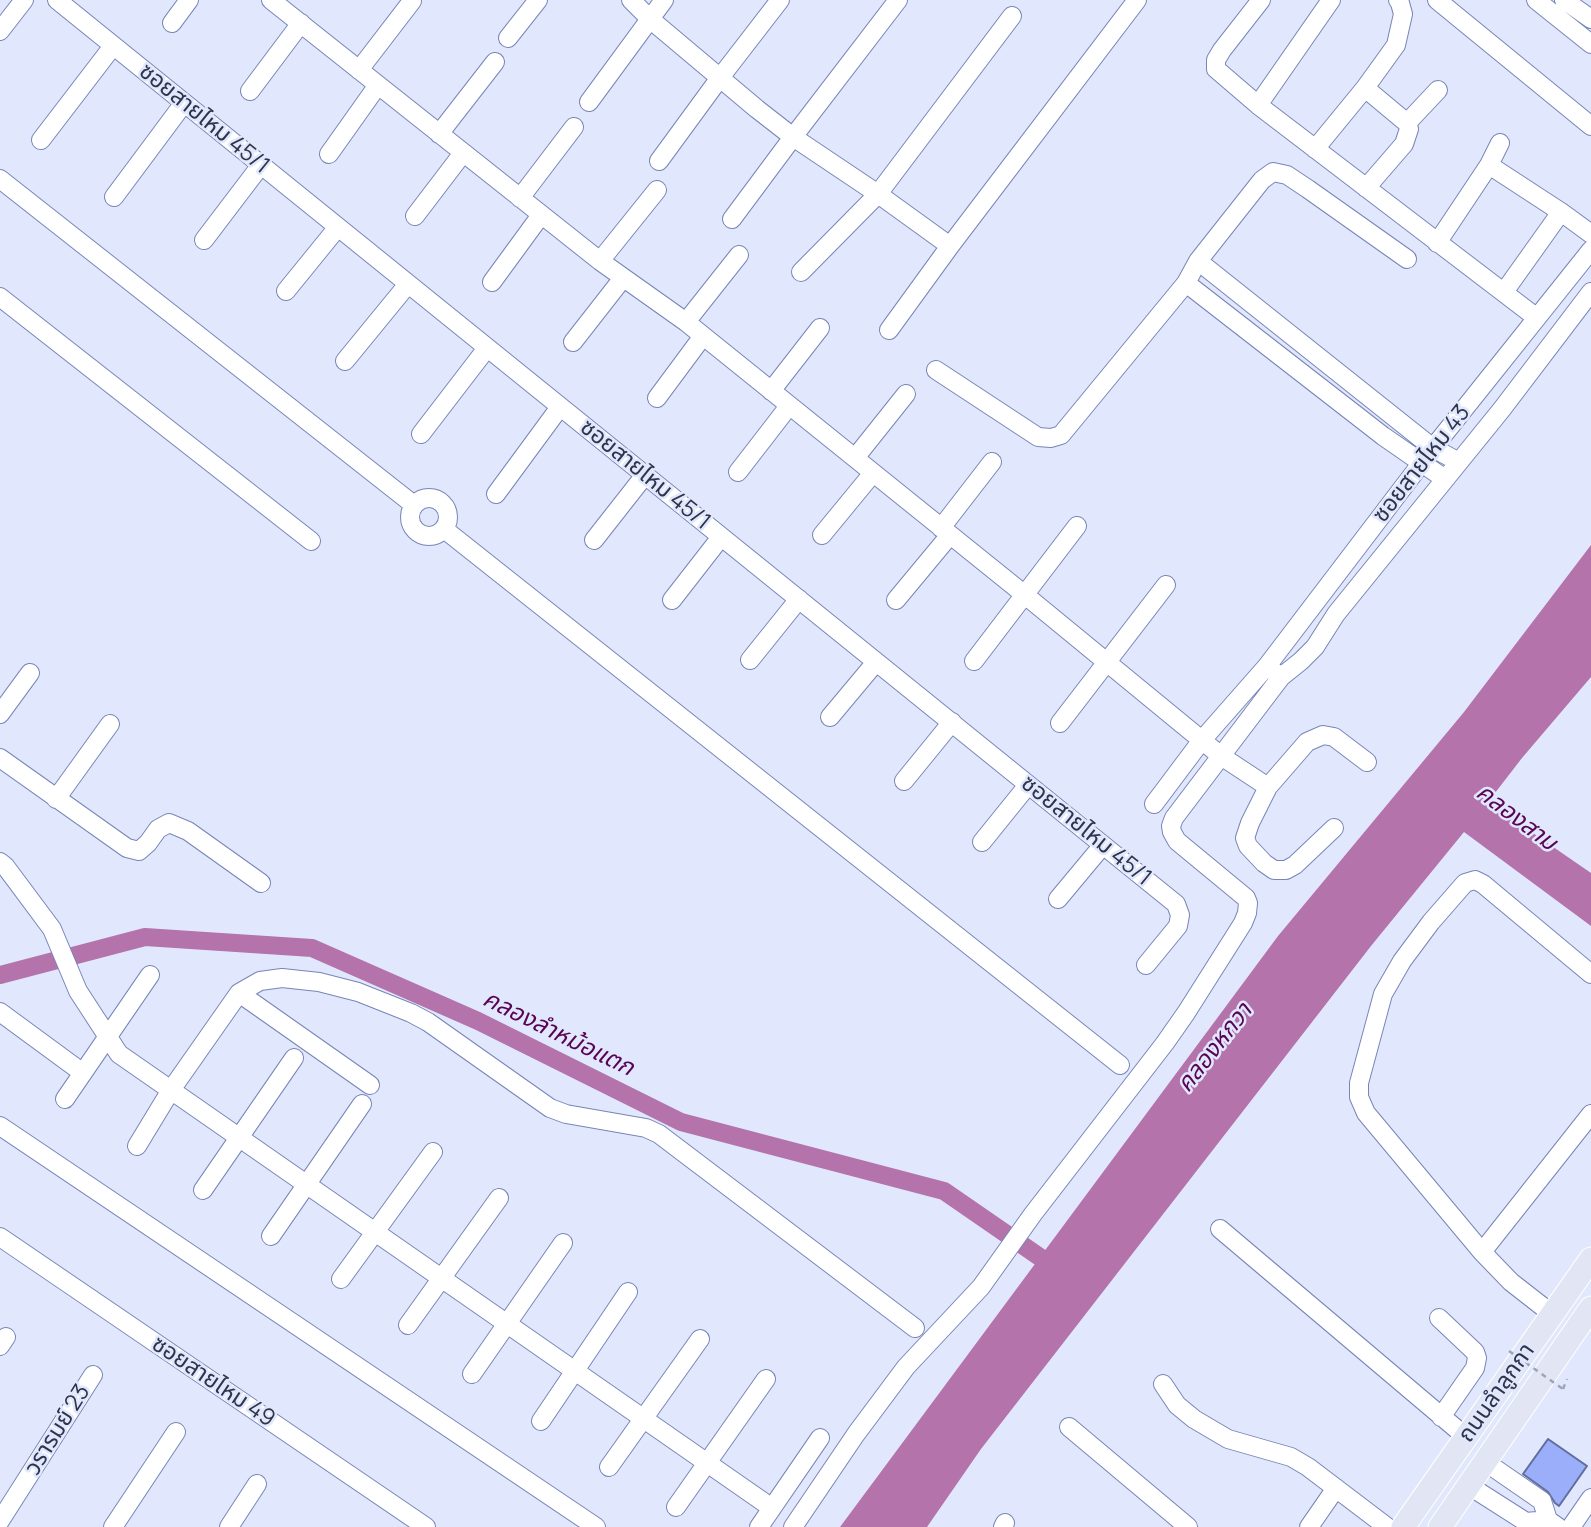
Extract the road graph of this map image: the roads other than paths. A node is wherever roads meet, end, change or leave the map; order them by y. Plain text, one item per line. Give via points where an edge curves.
1 (24, 0) edge
2 (57, 0) edge
3 (189, 0) edge
4 (538, 0) edge
5 (631, 0) edge
6 (664, 0) edge
7 (780, 0) edge
8 (898, 0) edge
9 (1138, 0) edge
10 (1261, 0) edge
11 (1331, 0) edge
12 (1398, 0) edge
13 (1437, 0) edge
14 (1536, 0) edge
15 (1564, 0) edge
16 (412, 1) edge
17 (279, 2) edge
18 (1012, 16) dead end
19 (650, 19) junction
20 (1591, 19) edge
21 (172, 23) dead end
22 (301, 23) junction
23 (0, 31) edge
24 (508, 38) dead end
25 (1591, 44) edge
26 (113, 46) junction
27 (495, 62) dead end
28 (359, 70) junction
29 (719, 79) junction
30 (378, 85) junction
31 (1365, 88) junction
32 (1438, 90) dead end
33 (250, 91) dead end
34 (589, 102) dead end
35 (184, 103) junction
36 (1258, 105) junction
37 (1407, 122) junction
38 (1591, 126) edge
39 (574, 127) dead end
40 (439, 134) junction
41 (793, 136) junction
42 (41, 140) dead end
43 (1500, 144) dead end
44 (1315, 149) junction
45 (463, 153) junction
46 (329, 154) dead end
47 (660, 161) dead end
48 (261, 165) junction
49 (1489, 165) junction
50 (0, 179) edge
51 (1366, 188) junction
52 (657, 190) dead end
53 (878, 194) junction
54 (114, 197) dead end
55 (520, 198) junction
56 (1561, 212) junction
57 (541, 215) junction
58 (415, 216) dead end
59 (732, 219) dead end
60 (338, 227) junction
61 (1591, 234) edge
62 (204, 240) dead end
63 (1437, 243) junction
64 (950, 246) junction
65 (1591, 250) edge
66 (738, 255) dead end
67 (1407, 259) dead end
68 (600, 261) junction
69 (1199, 261) junction
70 (801, 272) dead end
71 (623, 278) junction
72 (492, 282) dead end
73 (1185, 283) junction
74 (408, 284) junction
75 (286, 291) dead end
76 (1504, 292) junction
77 (1591, 292) edge
78 (0, 297) edge
79 (1536, 318) junction
80 (686, 323) junction
81 (820, 328) dead end
82 (889, 330) dead end
83 (702, 336) junction
84 (573, 342) dead end
85 (487, 348) junction
86 (345, 361) dead end
87 (936, 370) dead end
88 (771, 391) junction
89 (905, 394) dead end
90 (657, 398) dead end
91 (789, 406) junction
92 (560, 407) junction
93 (1396, 419) junction
94 (421, 434) dead end
95 (1383, 436) junction
96 (1428, 456) junction
97 (855, 458) junction
98 (1459, 461) junction
99 (992, 462) dead end
100 (738, 472) dead end
101 (873, 473) junction
102 (645, 475) junction
103 (1445, 479) junction
104 (496, 494) dead end
105 (414, 505) junction
106 (1077, 526) dead end
107 (444, 528) junction
108 (946, 531) junction
109 (822, 535) dead end
110 (721, 537) junction
111 (594, 540) dead end
112 (311, 541) dead end
113 (1166, 585) dead end
114 (1025, 595) junction
115 (799, 599) junction
116 (671, 600) dead end
117 (896, 600) dead end
118 (750, 660) dead end
119 (974, 661) dead end
120 (876, 662) junction
121 (1108, 662) junction
122 (1274, 671) junction
123 (30, 673) dead end
124 (0, 713) edge
125 (830, 717) dead end
126 (110, 723) dead end
127 (951, 723) junction
128 (1060, 723) dead end
129 (1202, 740) junction
130 (1221, 755) junction
131 (0, 758) edge
132 (1367, 762) dead end
133 (904, 781) dead end
134 (1028, 785) junction
135 (1268, 787) junction
136 (56, 799) junction
137 (1154, 804) dead end
138 (1334, 828) dead end
139 (982, 842) dead end
140 (1103, 845) junction
141 (2, 867) edge
142 (261, 883) dead end
143 (1058, 899) dead end
144 (1146, 965) dead end
145 (1591, 974) edge
146 (150, 975) dead end
147 (239, 993) junction
148 (0, 1012) edge
149 (108, 1037) junction
150 (293, 1058) dead end
151 (1119, 1065) dead end
152 (83, 1073) junction
153 (370, 1084) dead end
154 (171, 1090) junction
155 (65, 1099) dead end
156 (362, 1104) dead end
157 (1591, 1114) edge
158 (0, 1126) edge
159 (240, 1138) junction
160 (137, 1146) dead end
161 (433, 1152) dead end
162 (306, 1184) junction
163 (203, 1189) dead end
164 (499, 1198) dead end
165 (1220, 1229) dead end
166 (375, 1232) junction
167 (271, 1236) dead end
168 (0, 1237) edge
169 (563, 1243) dead end
170 (1482, 1252) junction
171 (1591, 1259) edge
172 (442, 1278) junction
173 (341, 1279) dead end
174 (628, 1292) dead end
175 (1591, 1308) edge
176 (1552, 1314) junction
177 (1439, 1318) dead end
178 (507, 1324) junction
179 (408, 1325) dead end
180 (915, 1328) dead end
181 (699, 1339) dead end
182 (575, 1370) junction
183 (472, 1374) dead end
184 (93, 1375) dead end
185 (766, 1379) dead end
186 (1163, 1384) dead end
187 (1441, 1417) junction
188 (643, 1418) junction
189 (541, 1421) dead end
190 (1069, 1427) dead end
191 (176, 1432) dead end
192 (1466, 1437) junction
193 (820, 1438) dead end
194 (1484, 1461) junction
195 (708, 1462) junction
196 (609, 1467) dead end
197 (257, 1484) dead end
198 (1468, 1485) junction
199 (1336, 1488) junction
200 (1591, 1498) edge
201 (676, 1507) dead end
202 (772, 1508) junction
203 (0, 1521) edge
204 (1553, 1524) edge
205 (113, 1527) edge
206 (229, 1527) edge
207 (426, 1527) edge
208 (596, 1527) edge
209 (760, 1527) edge
210 (793, 1527) edge
211 (1188, 1527) edge
212 (1309, 1527) edge
213 (1387, 1527) edge
214 (1404, 1527) edge
215 (1440, 1527) edge
216 (1571, 1527) edge

1 - 23 street
2 - 26 street, ซอยสายไหม 45/1
3 - 21 street
4 - 24 street
5 - 19 street
6 - 19 street
7 - 29 street
8 - 41 street
9 - 64 street
10 - 36 street via 1216,60 1216,69
11 - 36 street
12 - 31 street via 1403,15 1396,45
13 - 38 street
14 - 25 street
15 - 20 street
16 - 28 street
17 - 22 street
18 - 53 street
19 - 29 street
19 - 34 street
22 - 28 street
22 - 33 street
26 - 35 street, ซอยสายไหม 45/1
26 - 42 street
27 - 40 street
28 - 30 street
29 - 41 street
29 - 47 street
30 - 40 street
30 - 46 street
31 - 37 street
31 - 44 street
32 - 37 street
35 - 48 street, ซอยสายไหม 45/1
35 - 54 street
36 - 44 street
37 - 51 street via 1404,144
39 - 55 street
40 - 45 street
41 - 53 street
41 - 59 street
43 - 49 street
44 - 51 street
45 - 55 street
45 - 58 street
48 - 60 street, ซอยสายไหม 45/1
48 - 62 street
49 - 56 street
49 - 63 street
50 - 105 street
51 - 63 street
52 - 68 street
53 - 64 street
53 - 70 street
55 - 57 street
56 - 61 street
56 - 76 street
57 - 68 street
57 - 72 street
60 - 74 street, ซอยสายไหม 45/1
60 - 75 street
63 - 76 street
64 - 82 street
65 - 79 street, ซอยสายไหม 43
66 - 80 street
67 - 69 street via 1287,175 1273,172
68 - 71 street
69 - 73 street
69 - 93 street
71 - 80 street
71 - 84 street
73 - 87 street via 1061,435 1038,437
73 - 95 street
74 - 85 street, ซอยสายไหม 45/1
74 - 86 street
76 - 79 street
77 - 98 street
78 - 112 street
79 - 96 street, ซอยสายไหม 43
80 - 83 street
81 - 88 street
83 - 88 street
83 - 90 street
85 - 92 street, ซอยสายไหม 45/1
85 - 94 street
88 - 91 street
89 - 97 street
91 - 97 street
91 - 100 street
92 - 102 street, ซอยสายไหม 45/1
92 - 104 street
93 - 95 street
93 - 96 street
95 - 96 street
96 - 98 street
96 - 103 street
96 - 122 street, ซอยสายไหม 43
97 - 101 street
98 - 103 street
99 - 108 street
101 - 108 street
101 - 109 street
102 - 110 street, ซอยสายไหม 45/1
102 - 111 street
103 - 122 street via 1336,614 1315,647 1301,661
105 - 107 street via 432,498 443,504 448,516
105 - 107 street via 411,524 420,534 433,536
106 - 114 street
107 - 151 street
108 - 114 street
108 - 117 street
110 - 115 street, ซอยสายไหม 45/1
110 - 116 street
113 - 121 street
114 - 119 street
114 - 121 street
115 - 118 street
115 - 120 street, ซอยสายไหม 45/1
120 - 125 street
120 - 127 street, ซอยสายไหม 45/1
121 - 128 street
121 - 129 street
122 - 129 street
122 - 130 street
123 - 124 street
126 - 136 street
127 - 133 street
127 - 134 street, ซอยสายไหม 45/1
129 - 130 street
129 - 137 street
130 - 135 street
130 - 210 street via 1171,826 1177,841 1246,898 1242,923 1165,1043 981,1286 905,1367
131 - 136 street
132 - 135 street via 1334,737 1323,735 1307,742
134 - 139 street
134 - 140 street, ซอยสายไหม 45/1
135 - 138 street via 1245,838 1273,870 1295,865
136 - 142 street via 120,844 139,851 169,822
140 - 143 street
140 - 144 street, ซอยสายไหม 45/1 via 1176,904 1180,915 1178,926
141 - 149 street via 52,929 78,991
145 - 170 street via 1475,880 1465,883 1431,922 1383,994 1359,1097 1366,1113
146 - 149 street
147 - 153 street
147 - 154 street
147 - 180 street via 260,981 282,978 358,992 428,1022 550,1108 659,1134
148 - 152 street
149 - 152 street
149 - 154 street via 119,1054
150 - 159 street
152 - 155 street
154 - 159 street
154 - 160 street
156 - 162 street
157 - 170 street
158 - 208 street
159 - 162 street
159 - 163 street
161 - 166 street
162 - 166 street
162 - 167 street
164 - 172 street
165 - 187 street
166 - 172 street
166 - 173 street
168 - 207 street, ซอยสายไหม 49
169 - 178 street
170 - 176 street
171 - 176 main road, ถนนลำลูกกา
172 - 178 street
172 - 179 street
174 - 182 street
175 - 194 main road, ถนนลำลูกกา
176 - 192 main road, ถนนลำลูกกา
177 - 187 street via 1477,1359
178 - 182 street
178 - 183 street
181 - 188 street
182 - 188 street
182 - 189 street
184 - 203 street, วรารมย์ 23
185 - 195 street
186 - 199 street via 1194,1419 1228,1438 1291,1457
187 - 192 street
188 - 195 street
188 - 196 street
190 - 211 street
191 - 205 street
192 - 214 main road, ถนนลำลูกกา
193 - 202 street
194 - 198 main road, ถนนลำลูกกา
194 - 204 street via 1542,1501
195 - 201 street
195 - 202 street
197 - 206 street
198 - 204 street via 1525,1522
198 - 215 main road, ถนนลำลูกกา
199 - 212 street
199 - 213 street
200 - 216 street
202 - 209 street

